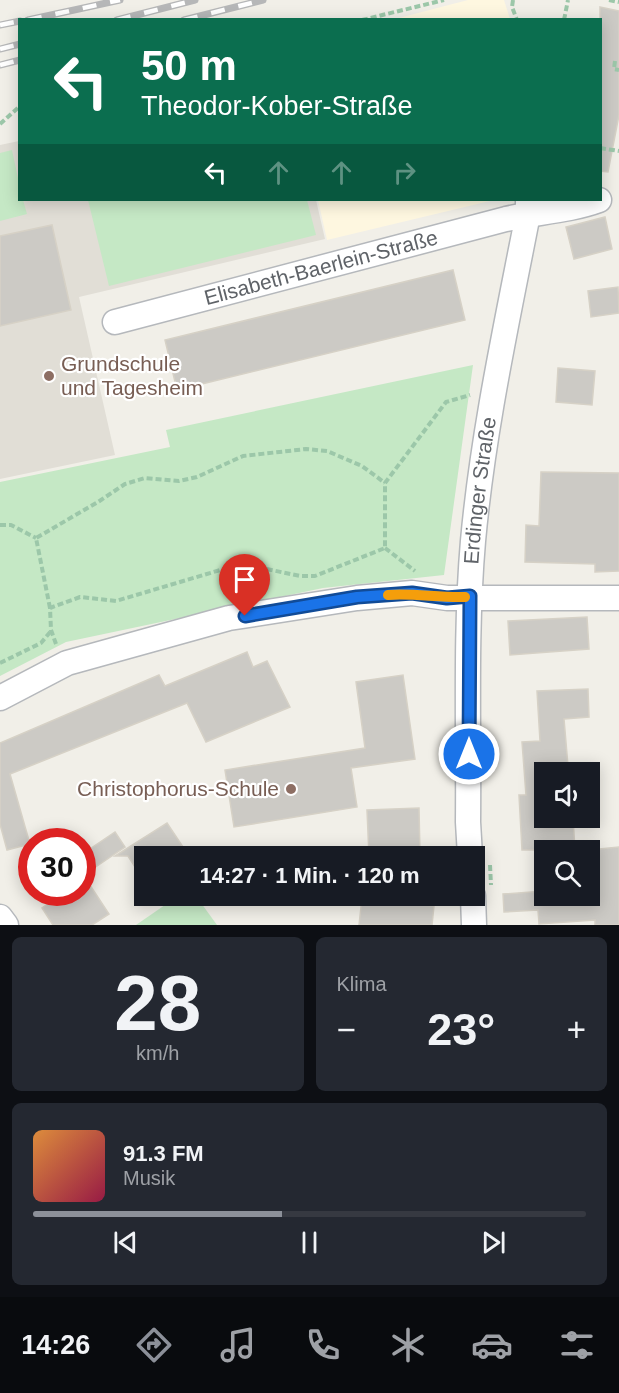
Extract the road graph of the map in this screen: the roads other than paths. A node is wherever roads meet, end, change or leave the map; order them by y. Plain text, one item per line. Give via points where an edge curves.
1 (619, 192) edge
2 (602, 198) edge
3 (594, 201) edge
4 (528, 207) edge
5 (116, 322) dead end
6 (470, 596) junction
7 (619, 598) edge
8 (0, 698) edge
9 (476, 846) edge
10 (479, 906) edge
11 (0, 916) edge
12 (6, 925) edge
13 (474, 925) edge

1 - 2 street, Elisabeth-Baerlein-Straße
3 - 4 street, Elisabeth-Baerlein-Straße via 579,207
4 - 5 street, Elisabeth-Baerlein-Straße
4 - 6 street, Erdinger Straße via 493,392 473,540
6 - 7 street
6 - 8 street via 447,598 412,593 357,597 239,617 63,665
6 - 9 street, Erdinger Straße via 468,822
10 - 13 street
11 - 12 street

